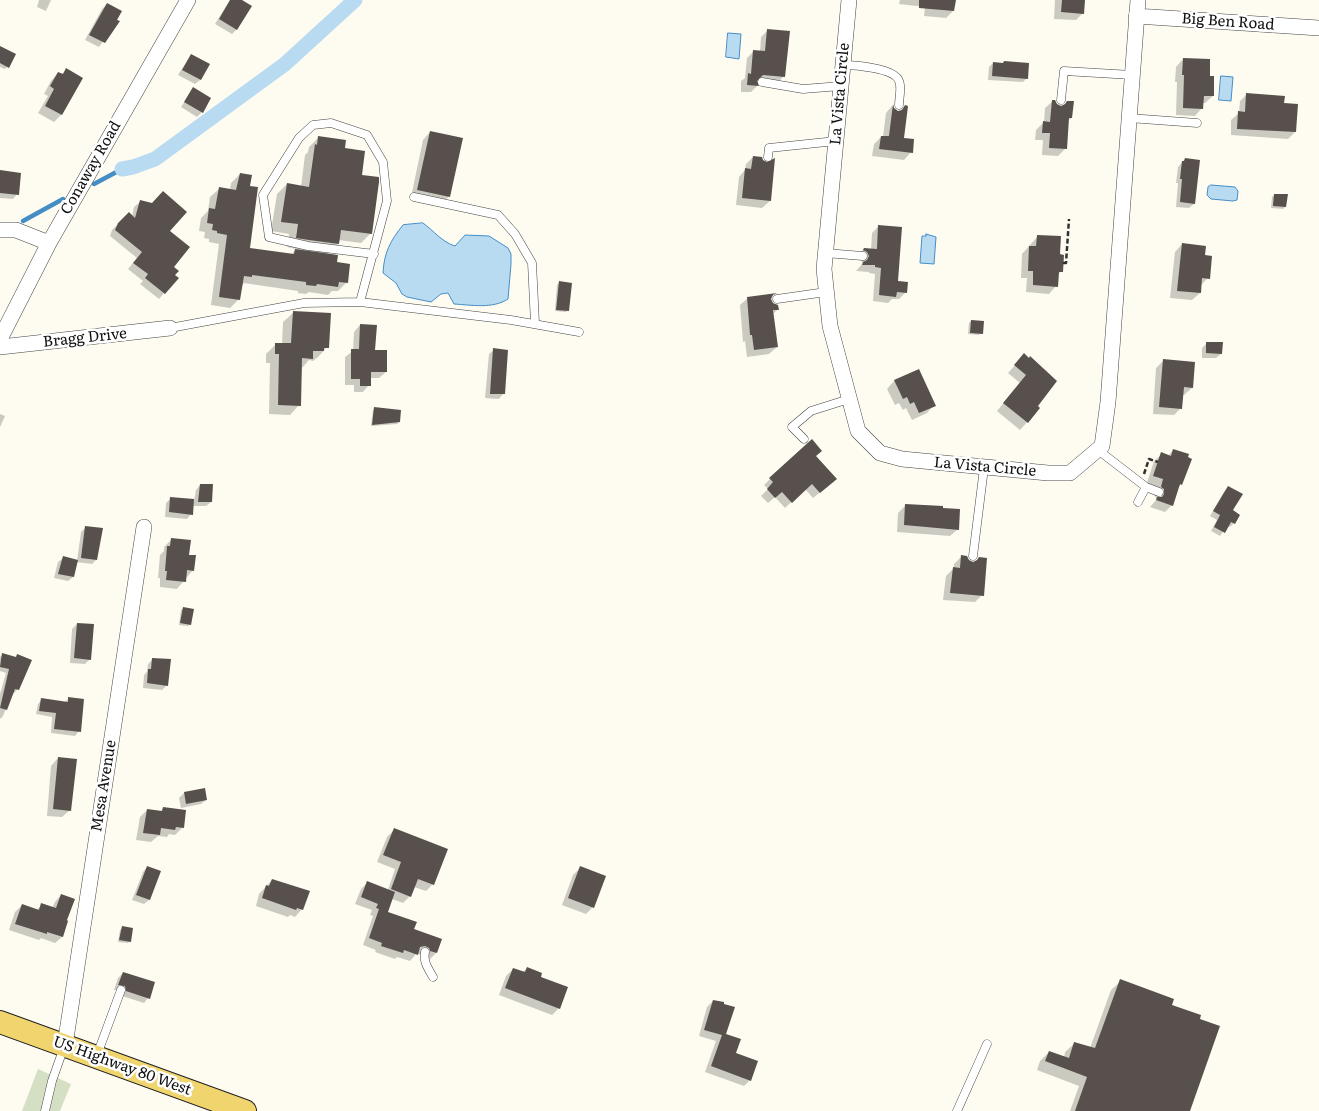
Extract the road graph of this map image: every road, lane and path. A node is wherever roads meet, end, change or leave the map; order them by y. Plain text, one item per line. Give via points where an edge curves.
1 (188, 0) edge
2 (849, 0) edge
3 (1138, 0) edge
4 (1136, 16) junction
5 (1319, 28) edge
6 (843, 65) junction
7 (1132, 75) junction
8 (762, 82) dead end
9 (841, 86) junction
10 (1061, 100) dead end
11 (899, 105) dead end
12 (1129, 118) junction
13 (1197, 123) dead end
14 (836, 141) junction
15 (768, 157) dead end
16 (414, 197) dead end
17 (1069, 219) dead end
18 (0, 230) edge
19 (49, 242) junction
20 (826, 253) junction
21 (374, 254) junction
22 (863, 256) dead end
23 (1063, 263) dead end
24 (826, 292) junction
25 (777, 299) dead end
26 (360, 302) junction
27 (535, 323) junction
28 (170, 328) joint
29 (579, 332) dead end
30 (0, 339) edge
31 (0, 347) edge
32 (850, 399) junction
33 (804, 439) dead end
34 (1098, 450) junction
35 (1158, 462) dead end
36 (984, 468) junction
37 (1143, 485) junction
38 (1159, 492) dead end
39 (1138, 502) dead end
40 (144, 527) dead end
41 (973, 556) dead end
42 (425, 952) dead end
43 (433, 977) dead end
44 (121, 990) dead end
45 (0, 1022) edge
46 (987, 1044) dead end
47 (65, 1045) junction
48 (96, 1057) junction
49 (219, 1107) edge
50 (45, 1111) edge
51 (245, 1111) edge
52 (957, 1111) edge

1 - 19 street, Conaway Road
2 - 6 street, La Vista Circle
3 - 4 street
4 - 5 street, Big Ben Road
4 - 7 street
6 - 9 street, La Vista Circle
6 - 11 lane via 864,66 896,76 900,82
7 - 10 lane via 1064,71
7 - 12 street
8 - 9 lane via 803,89
9 - 14 street, La Vista Circle
12 - 13 lane
12 - 34 street via 1108,402 1102,446
14 - 15 lane via 769,148
14 - 20 street, La Vista Circle
16 - 27 lane via 498,215 515,234 532,263
17 - 23 path via 1066,263
18 - 19 street via 16,230
19 - 30 street, Conaway Road
20 - 22 lane
20 - 24 street, La Vista Circle
21 - 21 lane via 387,201 383,162 367,136 331,122 313,125 299,138 263,195 269,237 308,246
21 - 26 lane
24 - 25 lane
24 - 32 street, La Vista Circle via 830,326
26 - 27 lane
26 - 28 lane via 304,303
27 - 29 lane
28 - 31 street, Bragg Drive
32 - 33 lane via 812,411 792,427
32 - 36 street, La Vista Circle via 858,431 880,454
34 - 36 street, La Vista Circle via 1070,473
34 - 37 lane
35 - 37 path via 1149,459
36 - 41 lane
37 - 38 lane
37 - 39 lane
40 - 47 street, Mesa Avenue
42 - 43 lane via 426,966
44 - 48 lane
45 - 47 main road, US Highway 80 West
46 - 52 lane
47 - 48 main road, US Highway 80 West
47 - 50 lane
48 - 49 main road, US Highway 80 West
49 - 51 main road, US Highway 80 West

